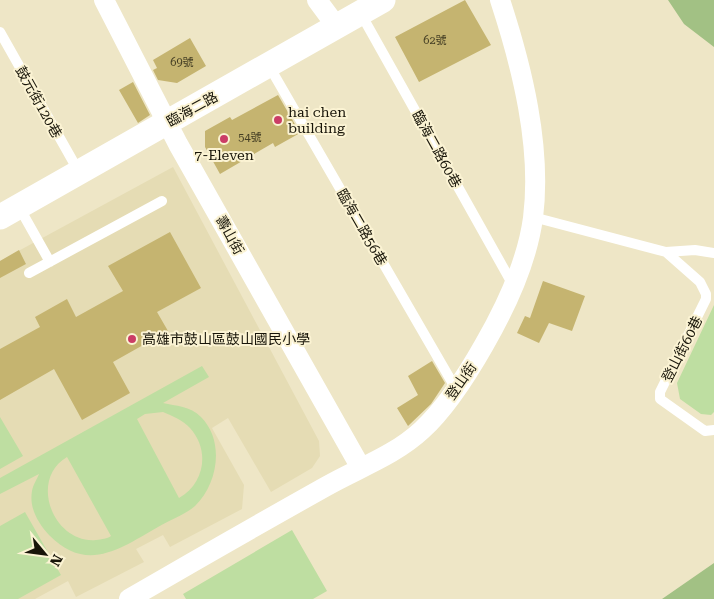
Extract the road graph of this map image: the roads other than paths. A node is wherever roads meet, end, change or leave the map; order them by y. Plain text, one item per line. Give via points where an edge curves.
1 (104, 0) edge
2 (317, 0) edge
3 (383, 0) edge
4 (500, 0) edge
5 (361, 14) junction
6 (337, 27) junction
7 (0, 32) edge
8 (269, 66) junction
9 (167, 124) junction
10 (79, 172) junction
11 (162, 201) dead end
12 (9, 212) edge
13 (533, 218) junction
14 (666, 252) junction
15 (714, 253) edge
16 (50, 262) junction
17 (29, 273) dead end
18 (513, 284) junction
19 (456, 389) junction
20 (714, 430) edge
21 (361, 468) junction
22 (129, 599) edge

1 - 9 street, 壽山街
2 - 6 street
3 - 5 street, 臨海二路
4 - 13 street, 登山街 via 527,98 534,165
5 - 6 street, 臨海二路
5 - 18 lane, 臨海二路60巷
6 - 8 street, 臨海二路
7 - 10 lane, 鼓元街120巷
8 - 9 street, 臨海二路
8 - 19 lane, 臨海二路56巷
9 - 10 street, 臨海二路
9 - 21 street, 壽山街
10 - 12 street, 臨海二路
11 - 16 lane
12 - 16 lane
13 - 14 lane, 登山街60巷
13 - 18 street, 登山街
14 - 15 lane, 登山街60巷 via 695,250
14 - 20 lane, 登山街60巷 via 700,282 706,299 660,392 660,399 705,431
16 - 17 lane
18 - 19 street, 登山街 via 496,325
19 - 21 street, 登山街 via 421,431 392,453
21 - 22 street, 登山街 via 246,530

